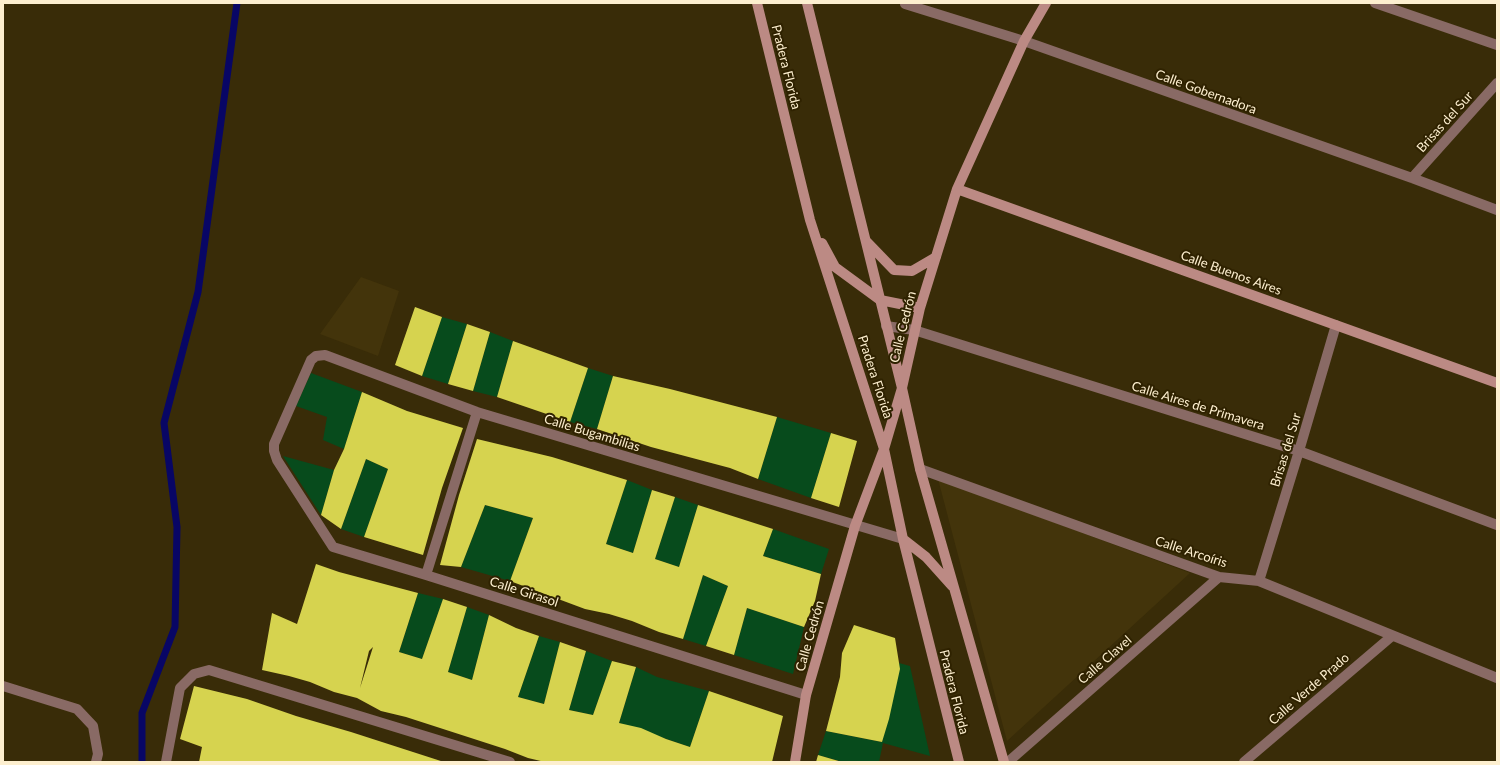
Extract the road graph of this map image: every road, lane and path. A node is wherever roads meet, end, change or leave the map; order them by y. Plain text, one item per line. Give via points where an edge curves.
1 (758, 3) edge
2 (807, 3) edge
3 (1046, 3) edge
4 (1375, 3) edge
5 (905, 4) dead end
6 (1024, 41) junction
7 (1497, 45) edge
8 (1497, 83) edge
9 (1412, 178) junction
10 (957, 189) junction
11 (1497, 210) edge
12 (810, 220) junction
13 (865, 240) junction
14 (936, 257) junction
15 (880, 300) junction
16 (920, 308) junction
17 (1336, 325) junction
18 (886, 326) junction
19 (914, 330) junction
20 (1497, 382) edge
21 (902, 388) junction
22 (477, 412) junction
23 (884, 449) junction
24 (1299, 452) junction
25 (277, 460) joint
26 (920, 469) junction
27 (1497, 525) edge
28 (855, 526) junction
29 (903, 539) junction
30 (426, 575) junction
31 (1219, 577) junction
32 (1259, 581) junction
33 (954, 588) junction
34 (1392, 636) junction
35 (1497, 678) edge
36 (3, 686) edge
37 (806, 695) junction
38 (96, 762) edge
39 (166, 762) edge
40 (510, 762) edge
41 (795, 762) edge
42 (958, 762) edge
43 (1004, 762) edge
44 (1008, 762) edge
45 (1244, 762) edge

1 - 12 main road, Pradera Florida
2 - 13 main road, Pradera Florida
3 - 6 main road, Calle Cedrón
4 - 7 street
5 - 6 street, Calle Gobernadora
6 - 9 street, Calle Gobernadora
6 - 10 main road, Calle Cedrón
8 - 9 street, Brisas del Sur
9 - 11 street, Calle Gobernadora
10 - 14 main road, Calle Cedrón
10 - 17 main road, Calle Buenos Aires
12 - 15 main road via 836,267
12 - 23 main road, Pradera Florida
13 - 14 main road via 894,270 912,271
13 - 15 main road, Pradera Florida
14 - 16 main road, Calle Cedrón
15 - 16 main road
15 - 18 main road, Pradera Florida
16 - 19 main road, Calle Cedrón
17 - 20 main road, Calle Buenos Aires
17 - 24 street, Brisas del Sur
18 - 19 street, Calle Aires de Primavera
18 - 21 main road, Pradera Florida
19 - 21 main road, Calle Cedrón
19 - 24 street, Calle Aires de Primavera
21 - 23 main road, Calle Cedrón
21 - 26 main road, Pradera Florida
22 - 25 street, Calle Bugambilias via 325,355 316,356 311,360 274,444
22 - 28 street, Calle Bugambilias
22 - 30 street
23 - 28 main road, Calle Cedrón
23 - 29 main road, Pradera Florida
24 - 27 street, Calle Aires de Primavera
24 - 32 street, Brisas del Sur
25 - 30 street, Calle Girasol via 333,546
26 - 31 street, Calle Arcoíris
26 - 33 main road, Pradera Florida
28 - 29 street, Calle Bugambilias
28 - 37 main road, Calle Cedrón
29 - 33 main road via 926,557
29 - 42 main road, Pradera Florida
30 - 37 street, Calle Girasol
31 - 32 street, Calle Arcoíris
31 - 44 street, Calle Clavel
32 - 34 street, Calle Arcoíris
33 - 43 main road, Pradera Florida
34 - 35 street, Calle Arcoíris
34 - 45 street, Calle Verde Prado
36 - 38 street via 77,709 93,726 98,754
37 - 41 main road, Calle Cedrón
39 - 40 street via 180,688 194,674 209,670

